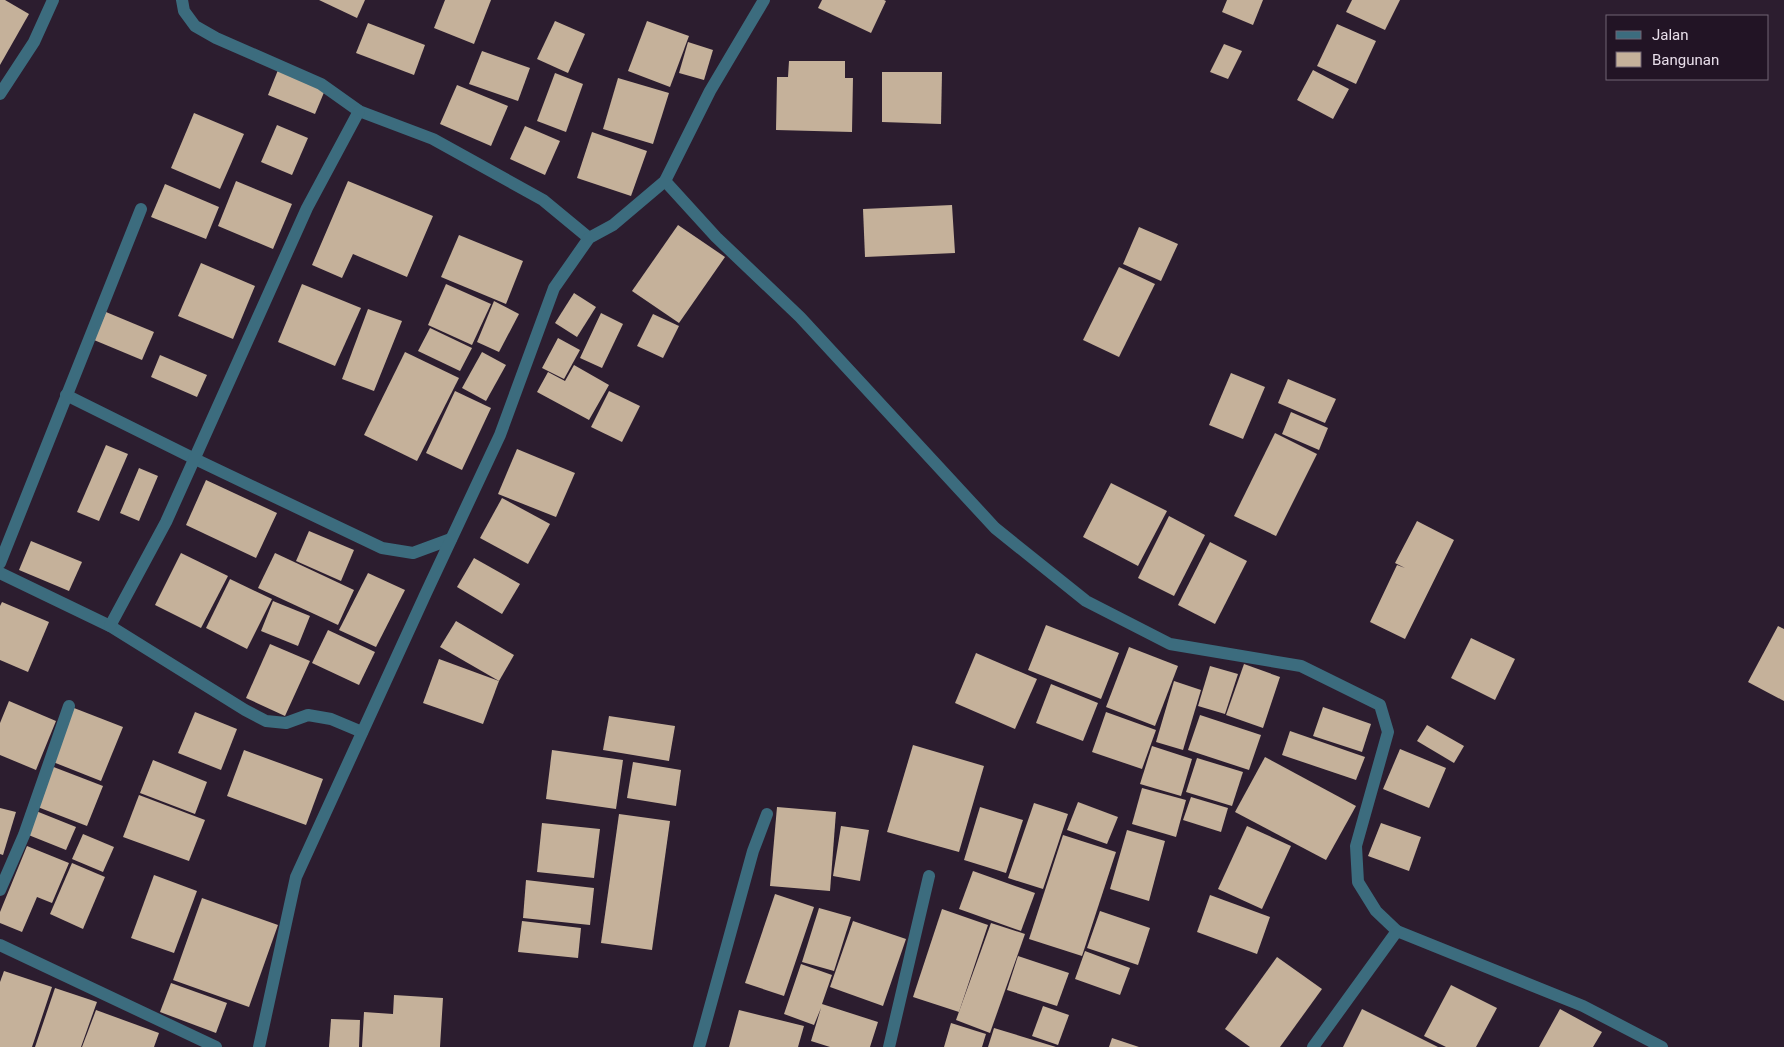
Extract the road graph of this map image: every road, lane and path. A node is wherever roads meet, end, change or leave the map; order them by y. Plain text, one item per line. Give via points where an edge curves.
1 (53, 0) edge
2 (182, 0) edge
3 (764, 0) edge
4 (0, 94) edge
5 (359, 111) junction
6 (665, 181) junction
7 (141, 209) dead end
8 (589, 238) junction
9 (66, 395) junction
10 (195, 459) junction
11 (451, 539) junction
12 (0, 563) edge
13 (0, 573) edge
14 (110, 626) junction
15 (69, 706) dead end
16 (362, 732) junction
17 (767, 814) dead end
18 (930, 876) dead end
19 (0, 890) edge
20 (1397, 931) junction
21 (0, 945) edge
22 (216, 1047) edge
23 (259, 1047) edge
24 (700, 1047) edge
25 (889, 1047) edge
26 (1313, 1047) edge
27 (1662, 1047) edge

1 - 4 street via 34,42
2 - 5 street via 184,12 195,26 321,84
3 - 6 street via 710,91
5 - 8 street via 433,139 543,200
5 - 10 street via 307,208
6 - 8 street via 613,225
6 - 20 street via 716,236 800,317 995,528 1086,601 1170,644 1301,666 1380,705 1388,732 1356,846 1358,882 1376,911
7 - 9 street
8 - 11 street via 554,288 500,435
9 - 10 street
9 - 12 street
10 - 11 street via 382,548 413,553
10 - 14 street via 166,522
11 - 16 street
13 - 14 street
14 - 16 street via 266,721 286,722 308,715 332,719
15 - 19 street via 24,835
16 - 23 street via 296,877
17 - 24 street via 753,851
18 - 25 street
20 - 26 street
20 - 27 street via 1582,1006
21 - 22 street

